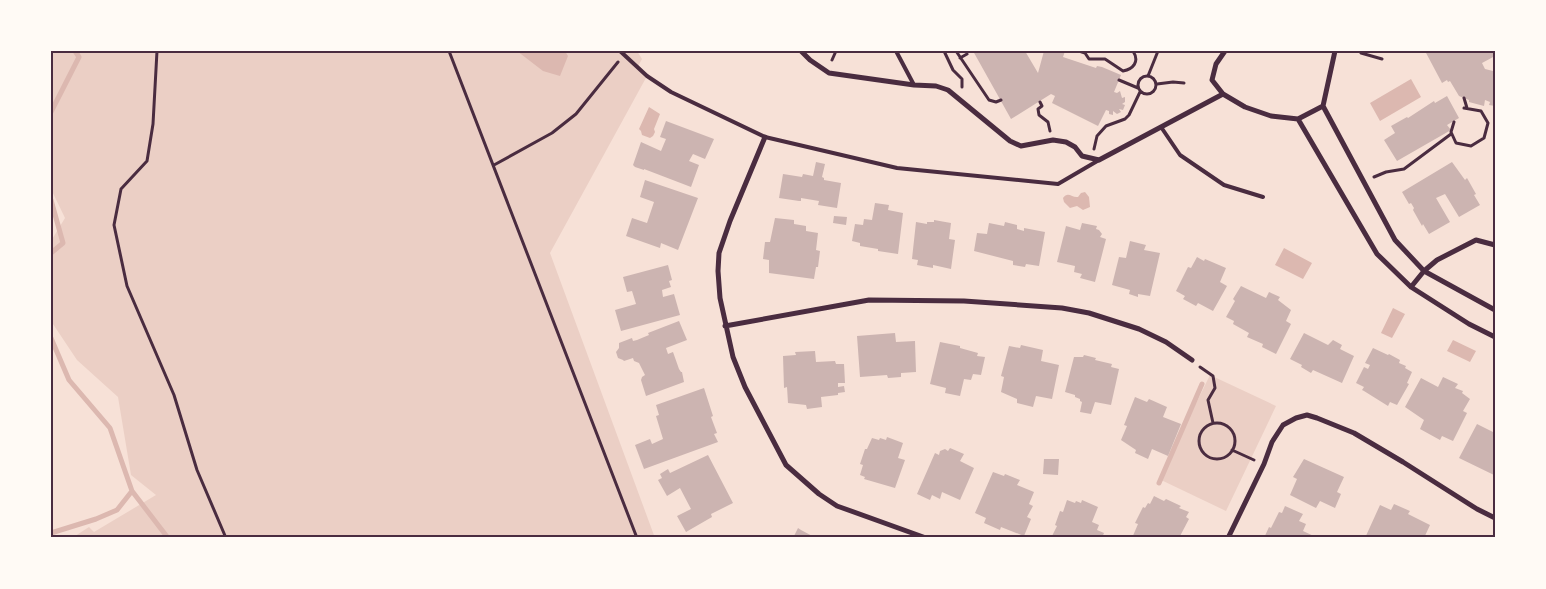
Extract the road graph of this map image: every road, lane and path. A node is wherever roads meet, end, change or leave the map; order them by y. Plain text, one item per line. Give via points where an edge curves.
1 (157, 51) edge
2 (449, 51) edge
3 (801, 51) edge
4 (836, 51) edge
5 (896, 51) edge
6 (944, 51) edge
7 (956, 51) edge
8 (1079, 51) edge
9 (1133, 51) edge
10 (1158, 51) edge
11 (1225, 51) edge
12 (1335, 51) edge
13 (622, 53) edge
14 (968, 54) dead end
15 (1361, 54) dead end
16 (960, 58) junction
17 (1382, 59) dead end
18 (832, 60) dead end
19 (1148, 76) junction
20 (1119, 80) dead end
21 (1184, 83) dead end
22 (1157, 84) junction
23 (914, 85) junction
24 (962, 87) dead end
25 (1139, 90) junction
26 (1223, 94) junction
27 (1464, 98) dead end
28 (1001, 100) dead end
29 (1040, 102) dead end
30 (1323, 106) junction
31 (1298, 119) junction
32 (1454, 122) dead end
33 (1161, 127) junction
34 (1050, 130) dead end
35 (1452, 134) junction
36 (764, 137) junction
37 (1094, 147) dead end
38 (1099, 160) junction
39 (494, 165) junction
40 (1374, 177) dead end
41 (1263, 197) dead end
42 (1495, 245) edge
43 (1424, 271) junction
44 (1411, 287) junction
45 (1495, 310) edge
46 (725, 326) junction
47 (1495, 337) edge
48 (1192, 360) joint
49 (1212, 423) junction
50 (1232, 450) junction
51 (1264, 464) junction
52 (1495, 518) edge
53 (226, 538) edge
54 (637, 538) edge
55 (926, 538) edge
56 (1228, 538) edge

1 - 53 path via 153,124 147,161 121,189 114,226 127,286 174,396 197,470
2 - 39 path
3 - 23 street via 830,73
4 - 18 path
5 - 23 lane
6 - 24 path via 962,79
7 - 16 path
8 - 9 path via 1089,59 1105,59 1123,71 1136,63
10 - 19 path
11 - 26 street via 1216,64 1212,80
12 - 30 street
13 - 36 lane via 671,92
13 - 39 path via 576,114 552,134
14 - 16 path
15 - 17 path
16 - 28 path via 989,100
19 - 22 path
19 - 25 path via 1138,82
20 - 25 path
21 - 22 path
22 - 25 path via 1155,89 1144,95
23 - 38 street via 948,90 1010,141 1021,146 1053,140 1066,142 1082,156
25 - 37 path via 1129,115 1106,126
26 - 31 street via 1244,107 1271,116
26 - 33 street
27 - 35 path via 1465,108 1480,111 1488,123 1484,138 1471,146 1456,143
29 - 34 path via 1039,118 1048,122
30 - 31 street
30 - 43 street via 1395,240
31 - 44 street via 1377,254
32 - 35 path
33 - 38 street
33 - 41 lane via 1180,155 1224,185
35 - 40 path via 1404,169
36 - 38 lane via 897,168 1058,184
36 - 46 street via 719,253 719,292
39 - 54 path
42 - 43 street via 1476,240
43 - 44 street
43 - 45 street
44 - 47 street
46 - 48 street via 869,300 964,301 1062,308 1139,329
46 - 55 street via 732,357 745,387 786,465 837,506
48 - 49 path via 1213,376 1215,388 1208,400
49 - 50 path via 1223,424 1232,430 1235,440
49 - 50 path via 1199,435 1202,453 1220,459
50 - 51 path
51 - 52 street via 1283,425 1307,415 1354,434
51 - 56 street

